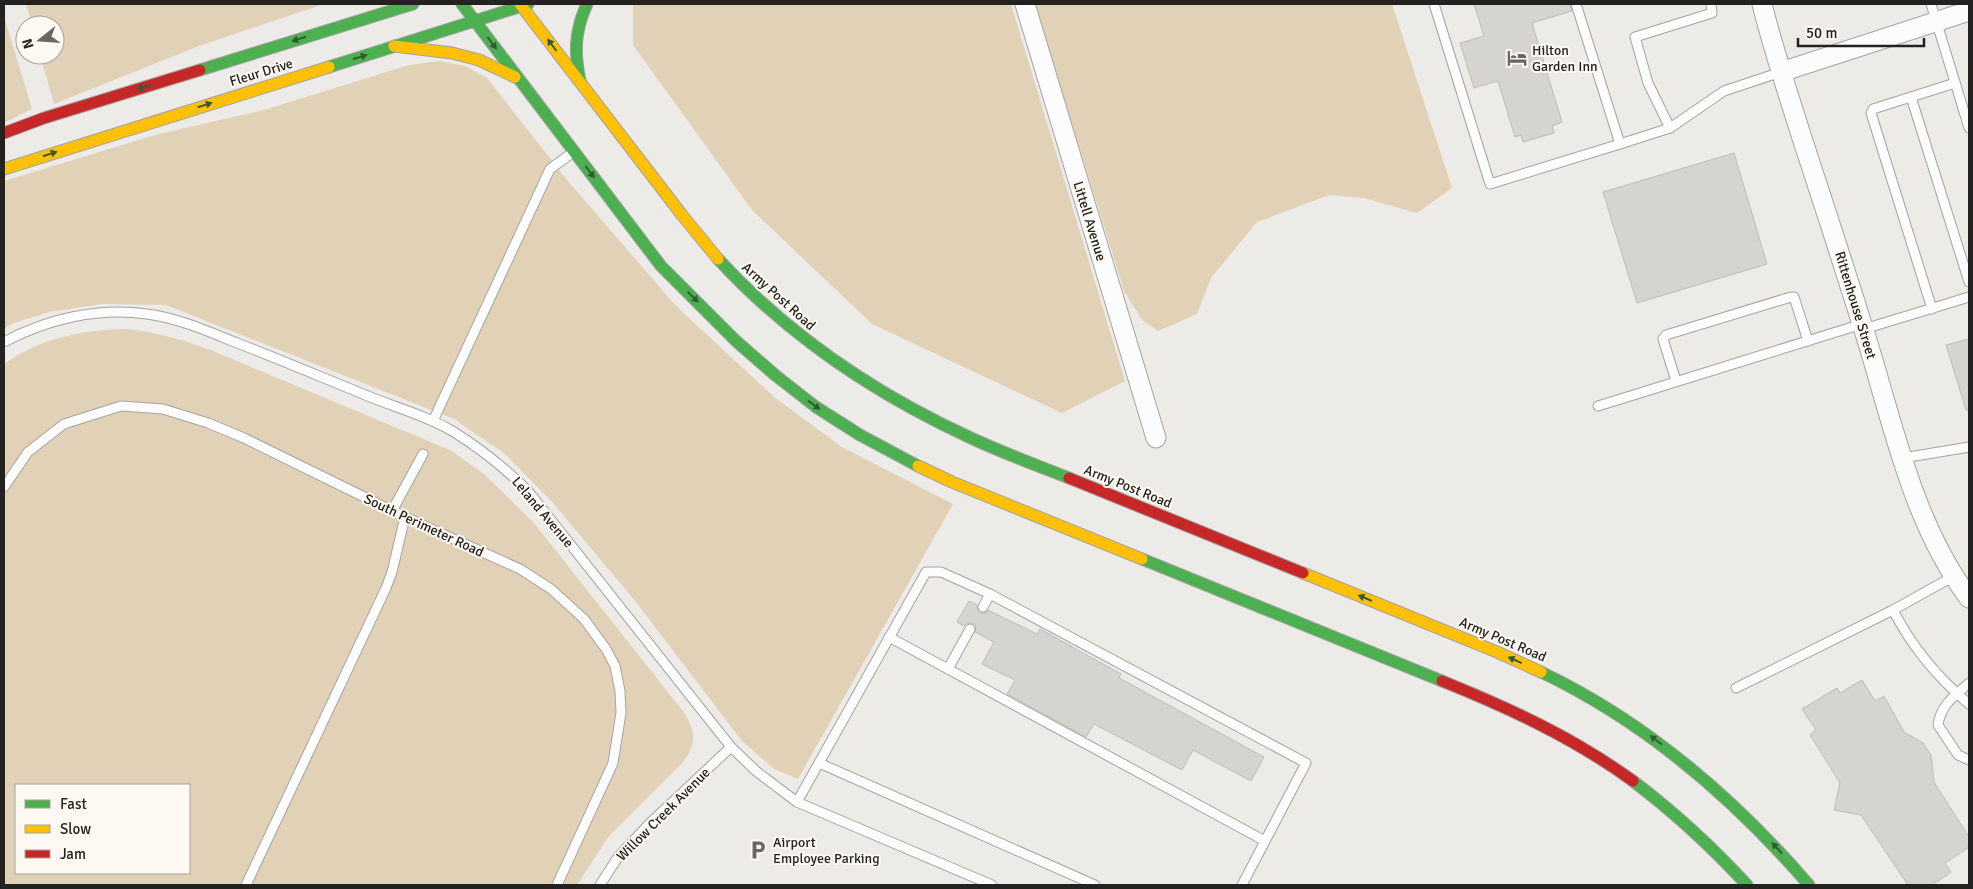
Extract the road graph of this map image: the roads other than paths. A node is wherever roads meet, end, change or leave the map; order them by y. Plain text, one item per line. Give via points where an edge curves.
1 (373, 4) edge
2 (412, 4) edge
3 (462, 4) edge
4 (523, 4) edge
5 (587, 4) edge
6 (1025, 4) edge
7 (1434, 4) edge
8 (1576, 4) edge
9 (1711, 4) edge
10 (1762, 4) edge
11 (1931, 4) edge
12 (1969, 12) edge
13 (475, 21) junction
14 (1936, 22) junction
15 (324, 31) junction
16 (394, 46) junction
17 (1781, 72) junction
18 (520, 80) junction
19 (581, 83) junction
20 (1955, 83) junction
21 (1911, 97) junction
22 (1670, 128) junction
23 (1969, 128) edge
24 (4, 132) edge
25 (1620, 144) junction
26 (574, 152) junction
27 (4, 168) edge
28 (1969, 282) edge
29 (1969, 297) edge
30 (1932, 309) junction
31 (1863, 326) junction
32 (1808, 341) junction
33 (4, 342) edge
34 (1676, 381) junction
35 (1598, 406) dead end
36 (433, 421) junction
37 (1156, 438) dead end
38 (1969, 447) edge
39 (423, 454) dead end
40 (1903, 458) junction
41 (4, 487) edge
42 (392, 511) junction
43 (404, 518) junction
44 (1954, 576) junction
45 (990, 594) junction
46 (1969, 598) edge
47 (983, 607) dead end
48 (1893, 610) junction
49 (970, 630) dead end
50 (889, 637) junction
51 (948, 669) junction
52 (1969, 682) edge
53 (1736, 688) dead end
54 (1957, 694) junction
55 (1969, 704) edge
56 (731, 747) junction
57 (1969, 760) edge
58 (818, 764) junction
59 (797, 802) junction
60 (1265, 841) junction
61 (246, 885) edge
62 (557, 885) edge
63 (600, 885) edge
64 (992, 885) edge
65 (1095, 885) edge
66 (1242, 885) edge
67 (1747, 885) edge
68 (1808, 885) edge

1 - 15 main road
2 - 15 main road, Fleur Drive
3 - 13 main road
4 - 13 main road, Fleur Drive
19 -> 4 main road, Army Post Road
5 - 19 main road via 576,29 574,45
6 - 37 street, Littell Avenue
7 - 25 lane via 1490,184
8 - 25 lane
9 - 22 lane via 1712,13 1634,38 1648,83
10 - 17 street, Rittenhouse Street
11 - 14 lane
12 - 14 street
13 - 16 main road, Fleur Drive
13 -> 18 main road
14 - 17 street
14 - 20 lane
15 -> 24 main road, Fleur Drive
16 - 18 main road via 452,53 479,60
27 -> 16 main road, Fleur Drive
17 - 22 lane via 1724,91
17 - 31 street, Rittenhouse Street
18 - 26 main road
68 -> 19 main road, Army Post Road via 1748,818 1698,772 1651,736 1557,679 973,439 875,389 787,326 746,288 706,246
20 - 21 lane
20 - 23 lane
21 - 28 lane
21 - 30 lane via 1873,109 1871,113
22 - 25 lane
26 - 36 lane via 550,169
26 -> 67 main road via 661,266 736,341 775,375 860,435 952,482 1479,696 1541,725 1602,760 1667,808
29 - 30 lane
30 - 31 lane
31 - 32 lane
31 - 40 street, Rittenhouse Street
32 - 34 lane
32 - 34 lane via 1795,300 1791,297 1666,336 1663,339
33 - 36 lane, Leland Avenue via 40,326 75,316 146,314 194,326
34 - 35 lane
36 - 56 lane, Leland Avenue via 489,456 528,491
38 - 40 lane
39 - 42 lane
40 - 44 street, Rittenhouse Street via 1924,519
41 - 42 lane, South Perimeter Road via 28,452 64,424 121,406 155,408 208,423 244,438
42 - 43 lane, South Perimeter Road
43 - 61 lane via 386,588
43 - 62 lane, South Perimeter Road via 520,569 551,589 584,619 615,666 621,713 613,763
44 - 46 street, Rittenhouse Street
44 - 48 lane
45 - 47 lane
45 - 50 lane via 941,572 926,572
45 - 60 lane via 1306,763
48 - 53 lane
48 - 54 lane via 1936,674
49 - 51 lane
50 - 51 lane
50 - 58 lane
51 - 60 lane
52 - 54 lane
54 - 55 lane
54 - 57 lane via 1940,713 1938,725 1958,755
56 - 59 lane, Leland Avenue
56 - 63 lane, Willow Creek Avenue via 618,857
58 - 59 lane
58 - 65 lane
59 - 64 lane, Leland Avenue
60 - 66 lane

